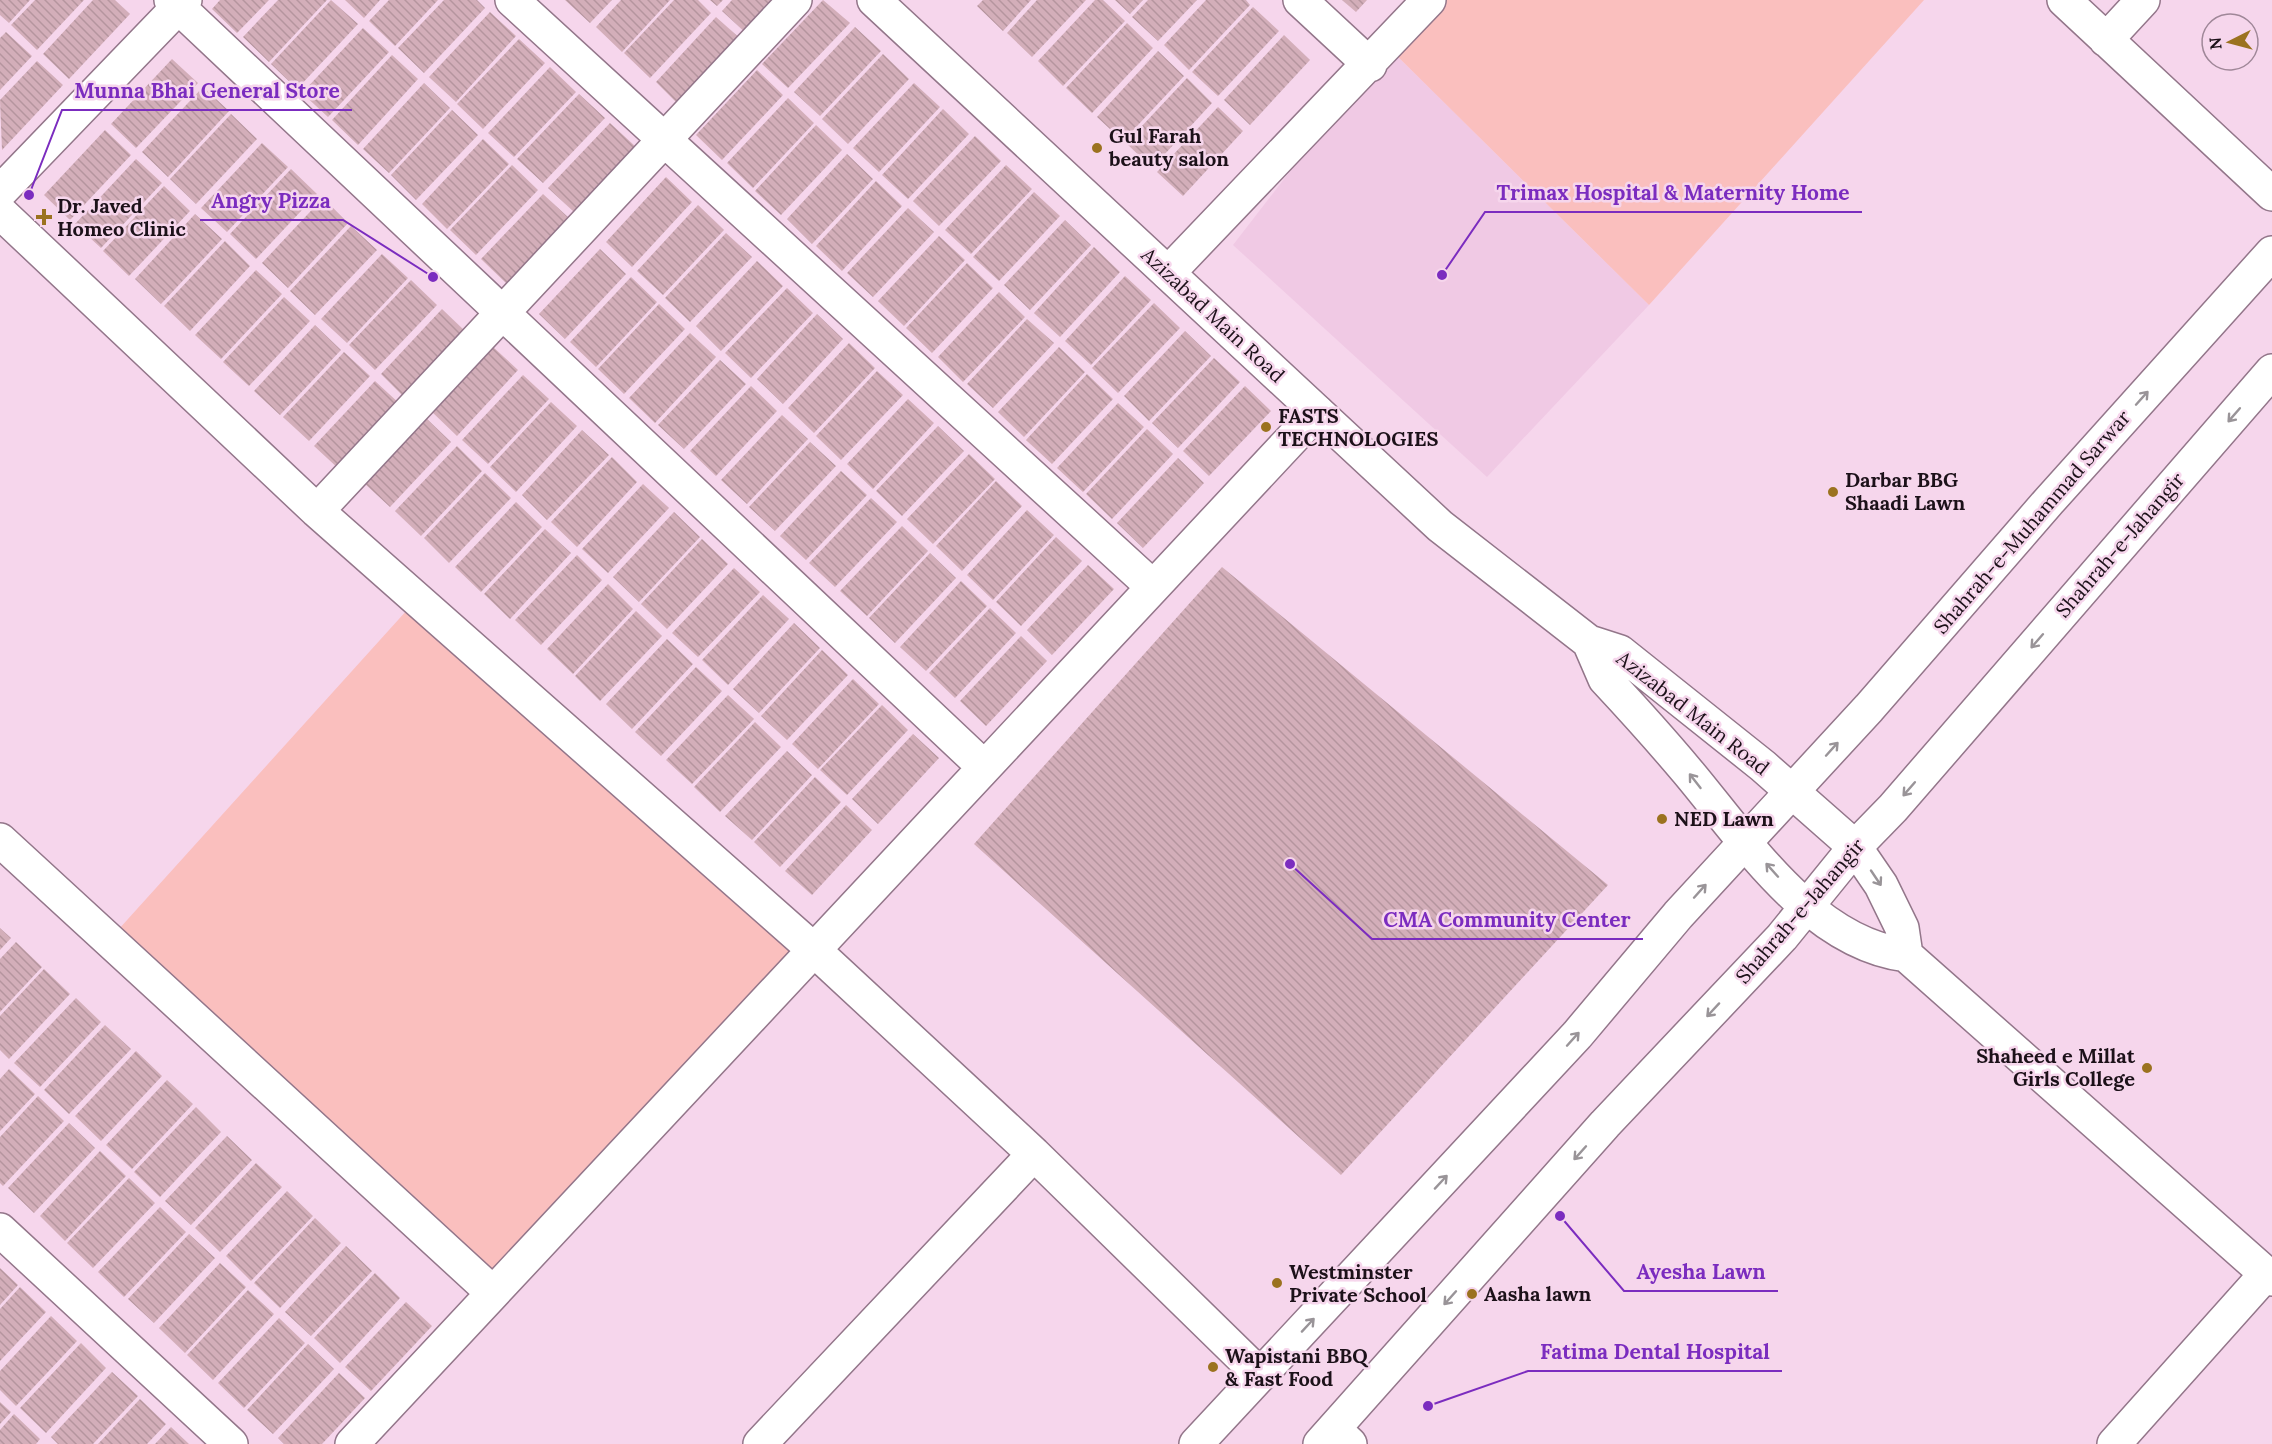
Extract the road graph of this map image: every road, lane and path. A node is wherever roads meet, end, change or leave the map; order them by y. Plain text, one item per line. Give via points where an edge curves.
1 (512, 0) edge
2 (795, 0) edge
3 (874, 0) edge
4 (1300, 0) edge
5 (1429, 0) edge
6 (2064, 0) edge
7 (2143, 0) edge
8 (178, 2) edge
9 (2106, 40) junction
10 (1370, 65) junction
11 (664, 139) junction
12 (0, 192) edge
13 (2272, 194) edge
14 (0, 212) edge
15 (2272, 253) edge
16 (1168, 273) junction
17 (503, 313) junction
18 (2272, 370) edge
19 (1317, 412) junction
20 (317, 511) junction
21 (1153, 587) junction
22 (1588, 642) junction
23 (984, 767) junction
24 (1792, 792) junction
25 (1746, 842) junction
26 (2, 847) edge
27 (1854, 847) junction
28 (1805, 908) junction
29 (814, 950) junction
30 (1906, 955) junction
31 (1034, 1154) junction
32 (0, 1230) edge
33 (2269, 1276) edge
34 (493, 1293) junction
35 (1260, 1375) junction
36 (1334, 1439) edge
37 (231, 1444) edge
38 (352, 1444) edge
39 (760, 1444) edge
40 (1196, 1444) edge
41 (2114, 1444) edge

1 - 11 street
2 - 11 street
3 - 16 street, Azizabad Main Road
4 - 10 street
5 - 10 street
6 - 9 street
7 - 9 street
8 - 12 street
8 - 17 street
9 - 13 street
10 - 16 street
11 - 17 street
11 - 21 street
14 - 20 street
24 -> 15 street, Shahrah-e-Muhammad Sarwar
16 - 19 street, Azizabad Main Road
17 - 20 street
17 - 23 street
18 -> 27 street, Shahrah-e-Jahangir via 1893,808
19 - 21 street
19 - 22 street, Azizabad Main Road via 1440,526
20 - 29 street
21 - 23 street
22 - 24 street, Azizabad Main Road via 1620,652
25 -> 22 street, Azizabad Main Road via 1605,679
23 - 29 street
24 - 25 street
24 - 27 street, Azizabad Main Road
28 -> 25 street, Azizabad Main Road
35 -> 25 street via 1577,1035 1678,915
26 - 34 street
27 - 28 street, Shahrah-e-Jahangir
27 -> 30 street, Azizabad Main Road via 1890,903 1902,928
28 - 30 street, Azizabad Main Road via 1863,945
28 -> 36 street, Shahrah-e-Jahangir via 1605,1124
29 - 31 street
29 - 34 street
30 - 33 street
31 - 35 street
31 - 39 street
32 - 37 street
33 - 41 street
34 - 38 street
35 - 40 street

